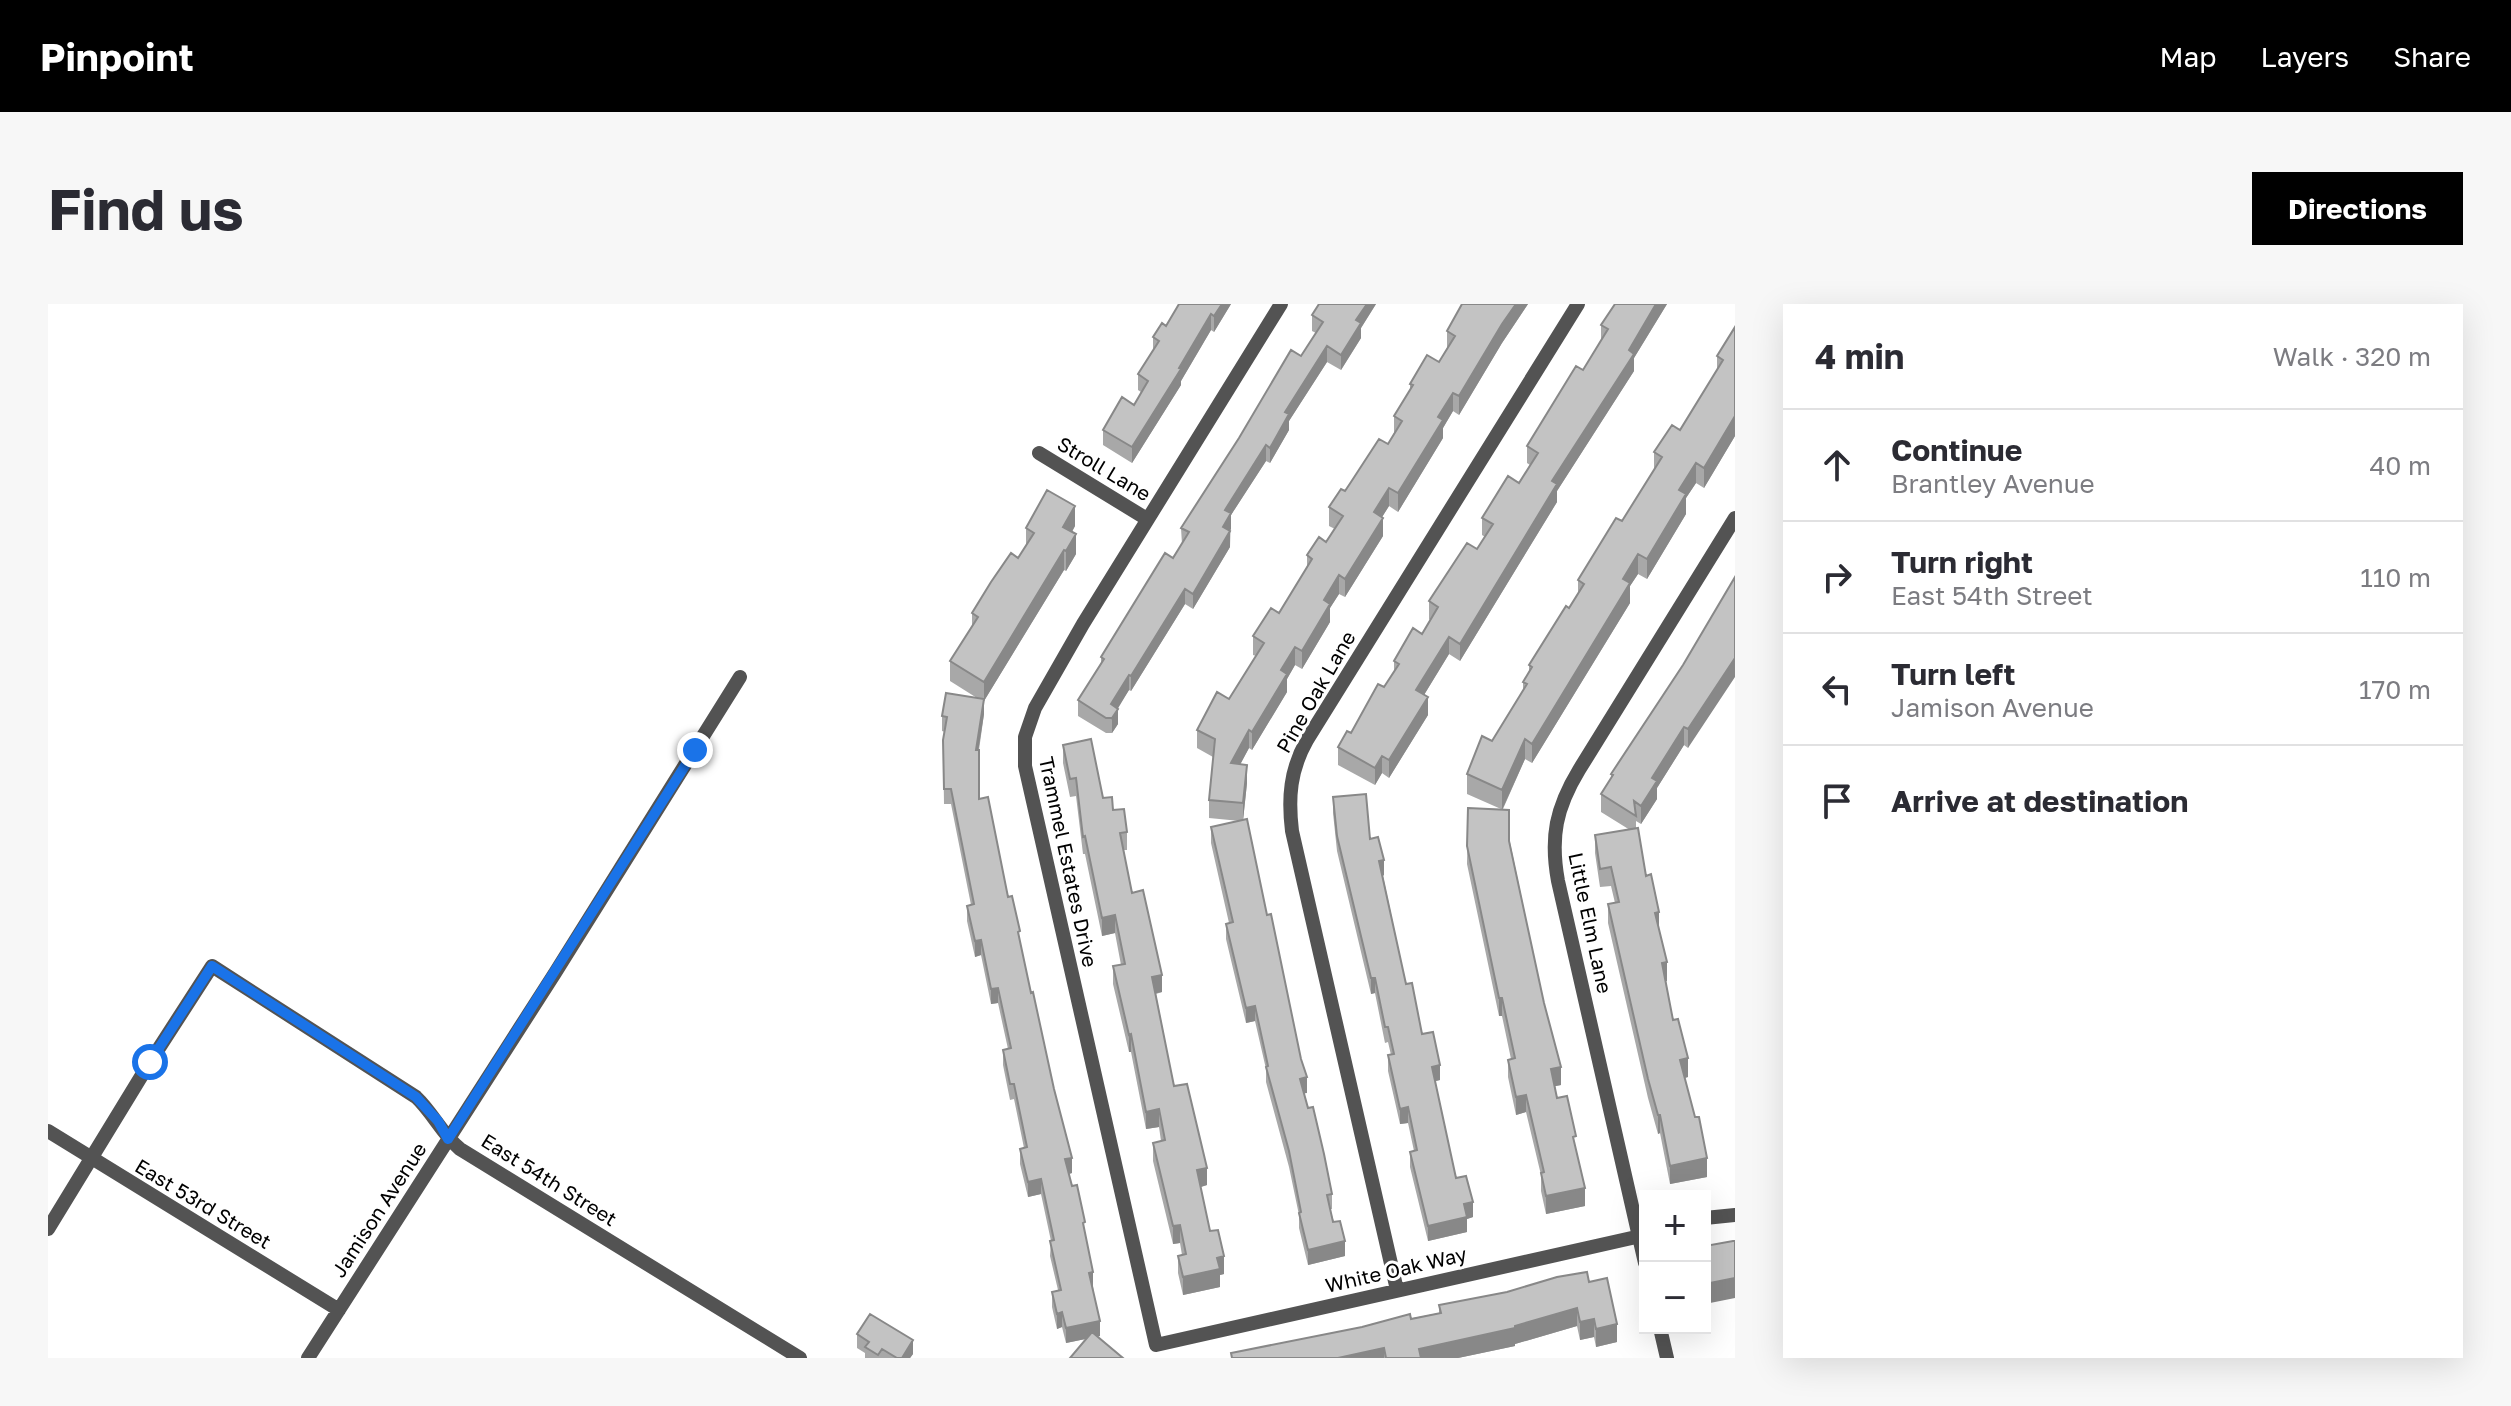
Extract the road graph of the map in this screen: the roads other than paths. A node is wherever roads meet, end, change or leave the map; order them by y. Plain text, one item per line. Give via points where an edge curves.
1 (1281, 304) edge
2 (1578, 304) edge
3 (1039, 453) dead end
4 (1735, 518) edge
5 (1147, 519) junction
6 (740, 677) dead end
7 (48, 1131) edge
8 (448, 1139) junction
9 (91, 1159) junction
10 (1735, 1215) edge
11 (1711, 1217) edge
12 (1639, 1223) edge
13 (48, 1229) edge
14 (1639, 1237) edge
15 (1397, 1290) junction
16 (339, 1310) junction
17 (1661, 1334) edge
18 (1156, 1345) joint
19 (308, 1358) edge
20 (800, 1358) edge
21 (1667, 1358) edge

1 - 5 street, Trammel Estates Drive
2 - 15 street, Pine Oak Lane via 1307,740 1290,789 1292,831
3 - 5 street, Stroll Lane
4 - 12 street, Little Elm Lane via 1579,770 1556,821 1558,881
5 - 18 street, Trammel Estates Drive via 1035,708 1024,751
6 - 8 street, Jamison Avenue
7 - 9 street, East 53rd Street
8 - 9 street, East 54th Street via 416,1097 212,966
8 - 16 street, Jamison Avenue
8 - 20 street, East 54th Street
9 - 13 street
9 - 16 street, East 53rd Street
10 - 11 street
14 - 15 street, White Oak Way
15 - 18 street, White Oak Way
16 - 19 street, Jamison Avenue
17 - 21 street

